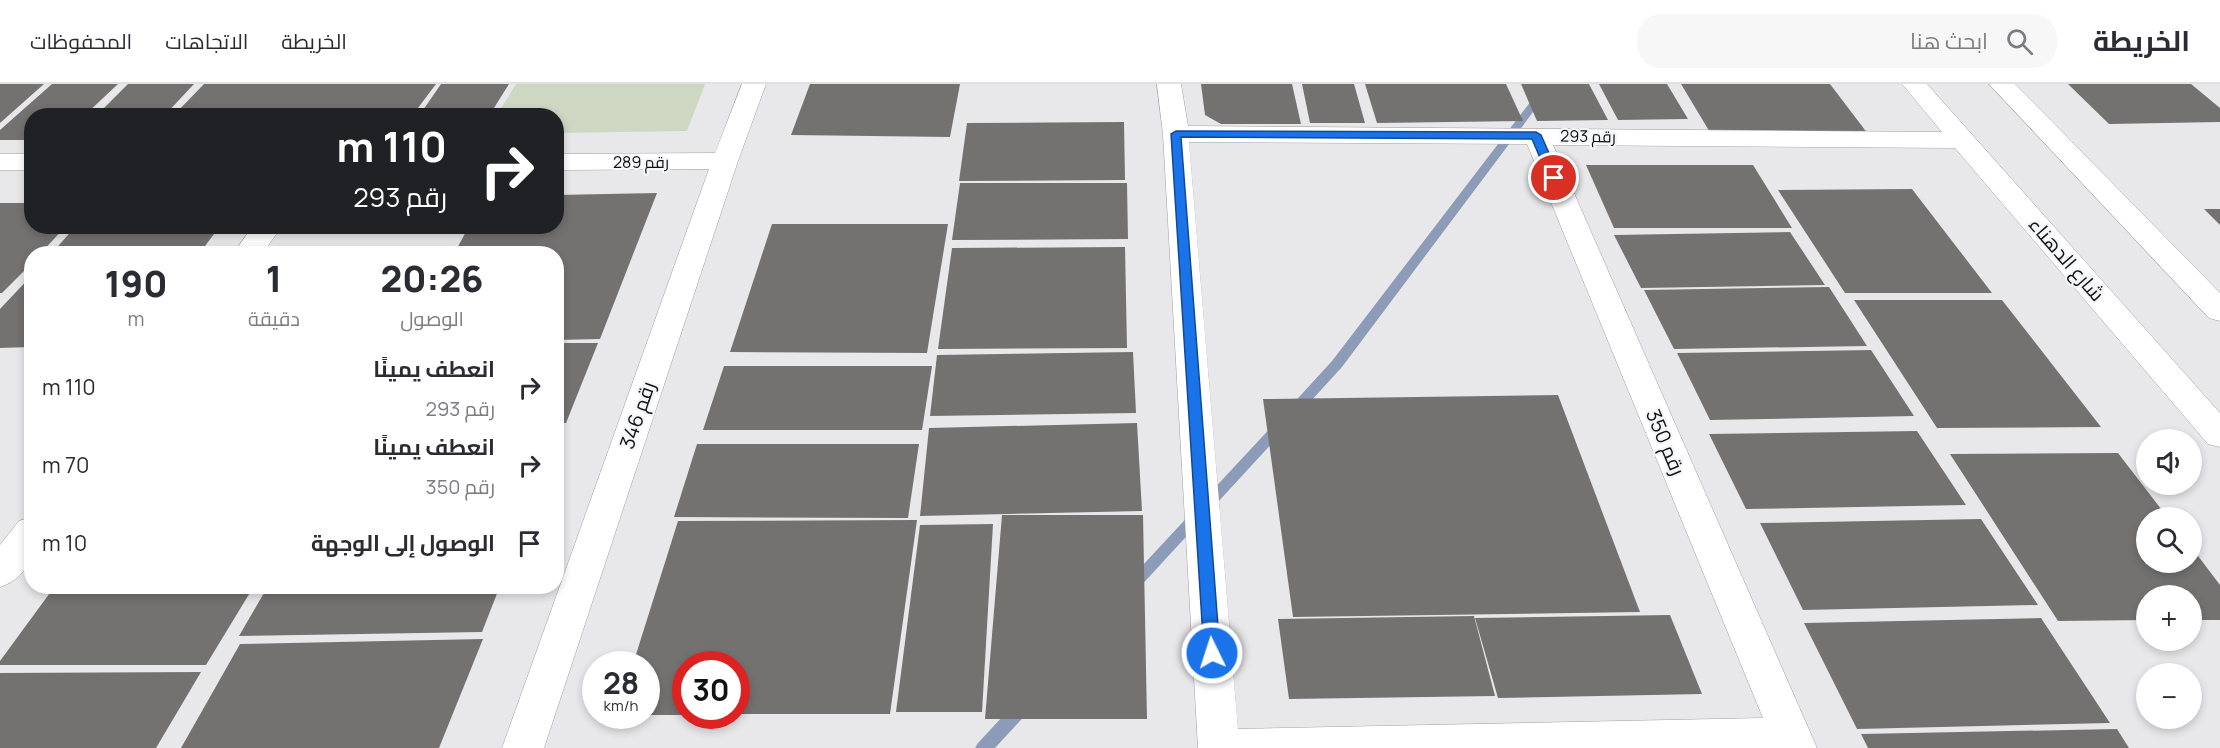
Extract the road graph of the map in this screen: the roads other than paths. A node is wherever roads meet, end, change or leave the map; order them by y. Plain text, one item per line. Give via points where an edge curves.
1 (754, 84) edge
2 (1169, 84) edge
3 (1914, 84) edge
4 (2001, 84) edge
5 (1176, 134) junction
6 (1536, 135) junction
7 (1963, 140) junction
8 (724, 161) junction
9 (0, 162) edge
10 (24, 162) edge
11 (564, 162) edge
12 (2220, 311) edge
13 (2220, 435) edge
14 (24, 541) edge
15 (0, 572) edge
16 (1793, 742) edge
17 (523, 748) edge
18 (1219, 748) edge
19 (1224, 748) edge

1 - 8 street, رقم 346
2 - 5 street
3 - 7 street, شارع الدهناء
4 - 12 street
5 - 6 street, رقم 293
5 - 18 street
6 - 7 street, رقم 293
6 - 16 street, رقم 350
7 - 13 street, شارع الدهناء
8 - 11 street, رقم 289
8 - 17 street, رقم 346
9 - 10 street
14 - 15 street
16 - 19 street

